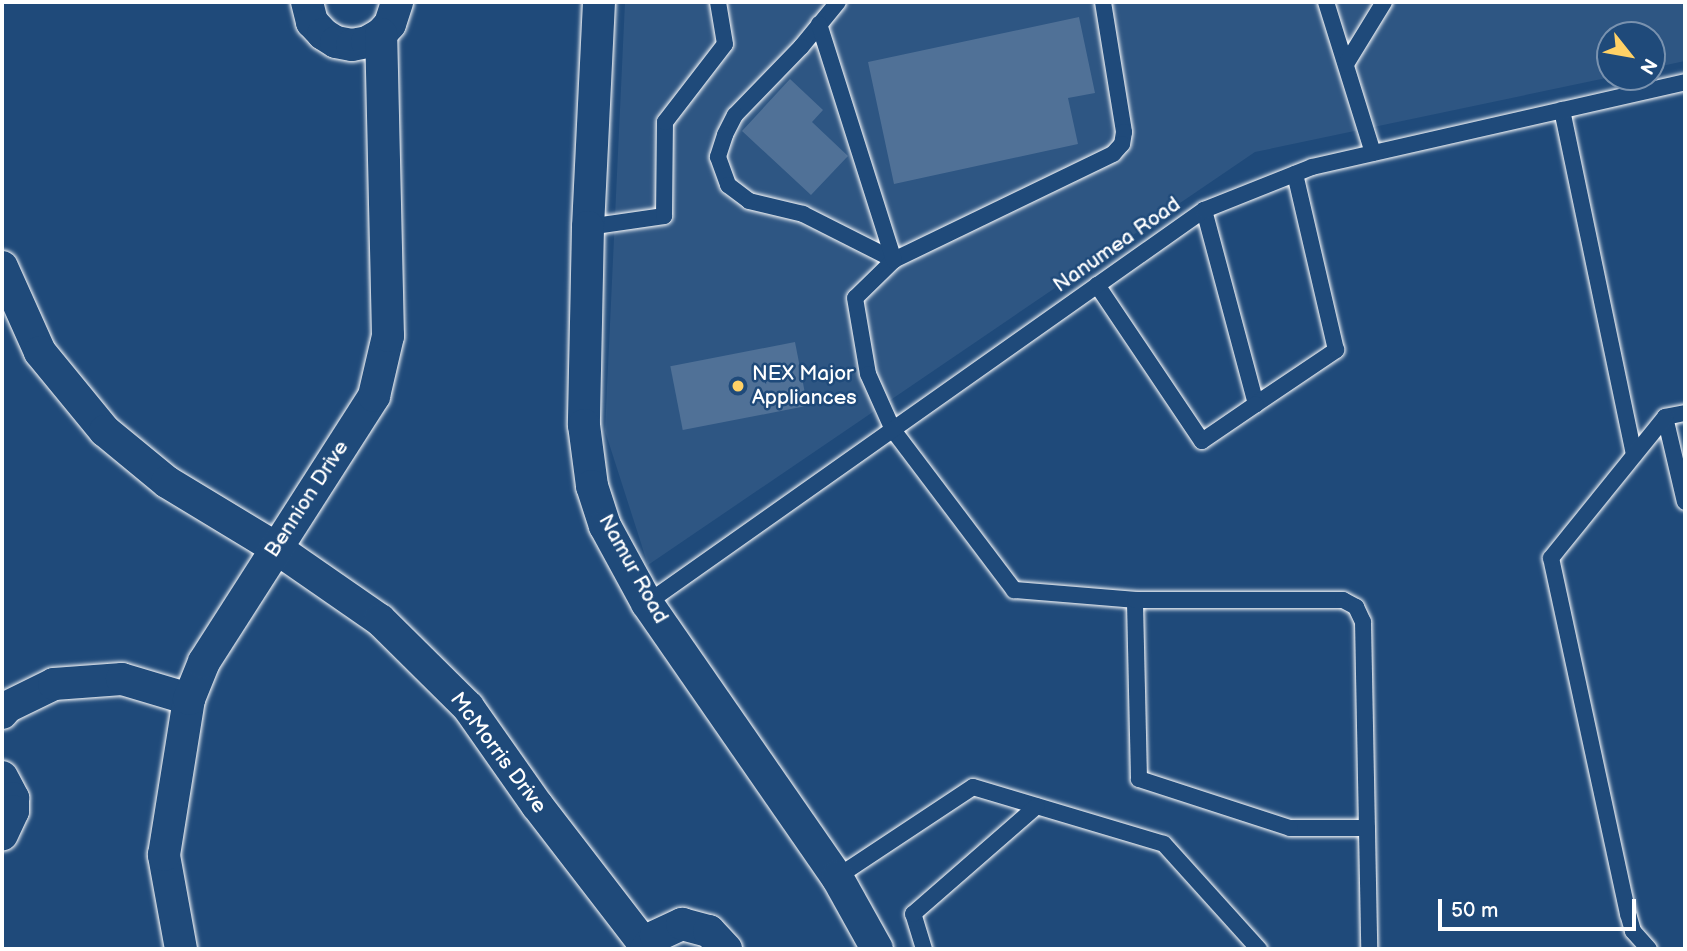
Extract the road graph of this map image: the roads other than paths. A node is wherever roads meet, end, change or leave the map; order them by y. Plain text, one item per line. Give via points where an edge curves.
1 (307, 2) edge
2 (397, 2) edge
3 (599, 2) edge
4 (718, 2) edge
5 (838, 2) edge
6 (1103, 2) edge
7 (1326, 2) edge
8 (1384, 2) edge
9 (818, 24) junction
10 (381, 34) junction
11 (1346, 64) junction
12 (1685, 82) edge
13 (1563, 110) junction
14 (1373, 153) junction
15 (1295, 174) junction
16 (1205, 211) junction
17 (588, 227) junction
18 (894, 260) junction
19 (2, 267) edge
20 (1097, 285) junction
21 (1256, 404) junction
22 (1685, 413) edge
23 (1665, 417) junction
24 (893, 430) junction
25 (1634, 455) junction
26 (1685, 502) edge
27 (276, 548) junction
28 (1135, 600) junction
29 (647, 603) junction
30 (189, 699) junction
31 (2, 713) edge
32 (2, 777) edge
33 (1037, 806) junction
34 (1367, 828) junction
35 (2, 835) edge
36 (837, 877) junction
37 (181, 949) edge
38 (647, 949) edge
39 (726, 949) edge
40 (877, 949) edge
41 (924, 949) edge
42 (1259, 949) edge
43 (1369, 949) edge
44 (1649, 949) edge

1 - 10 street via 312,22 336,42 352,45
2 - 10 street
3 - 17 street, Namur Road
4 - 17 lane via 724,44 665,122 664,216
5 - 9 lane
6 - 18 lane via 1124,132 1122,144 1113,154
7 - 11 lane
8 - 11 lane
9 - 18 lane
9 - 18 lane via 735,115 718,157 728,185 749,201 803,214
10 - 27 street, Bennion Drive via 388,336 374,396
11 - 14 lane
12 - 13 lane, Nanumea Road
13 - 14 lane, Nanumea Road
13 - 25 lane
14 - 15 lane, Nanumea Road
15 - 16 lane, Nanumea Road
15 - 21 lane via 1336,349
16 - 20 lane, Nanumea Road
16 - 21 lane
17 - 29 street, Namur Road via 584,425 592,486 605,526
18 - 24 lane via 855,298 868,374
19 - 27 street, McMorris Drive via 40,352 105,431 167,482
20 - 21 lane via 1202,441
20 - 24 lane, Nanumea Road
22 - 23 lane
23 - 25 lane
23 - 26 lane
24 - 28 lane via 1014,590
24 - 29 lane, Nanumea Road
25 - 44 lane via 1551,558 1628,914 1633,931
27 - 30 street, Bennion Drive via 204,662
27 - 38 street, McMorris Drive via 380,620 468,707
28 - 34 lane via 1139,779 1290,828
28 - 34 lane via 1343,600 1356,607 1363,622
29 - 36 street, Namur Road
30 - 31 street via 122,679 54,684
30 - 37 street, Bennion Drive via 164,855
32 - 35 street via 13,798 13,811
33 - 36 lane via 973,787
33 - 41 lane via 913,914
33 - 42 lane via 1164,844
34 - 43 lane
36 - 40 street, Namur Road
38 - 39 street via 656,936 682,924 709,931

